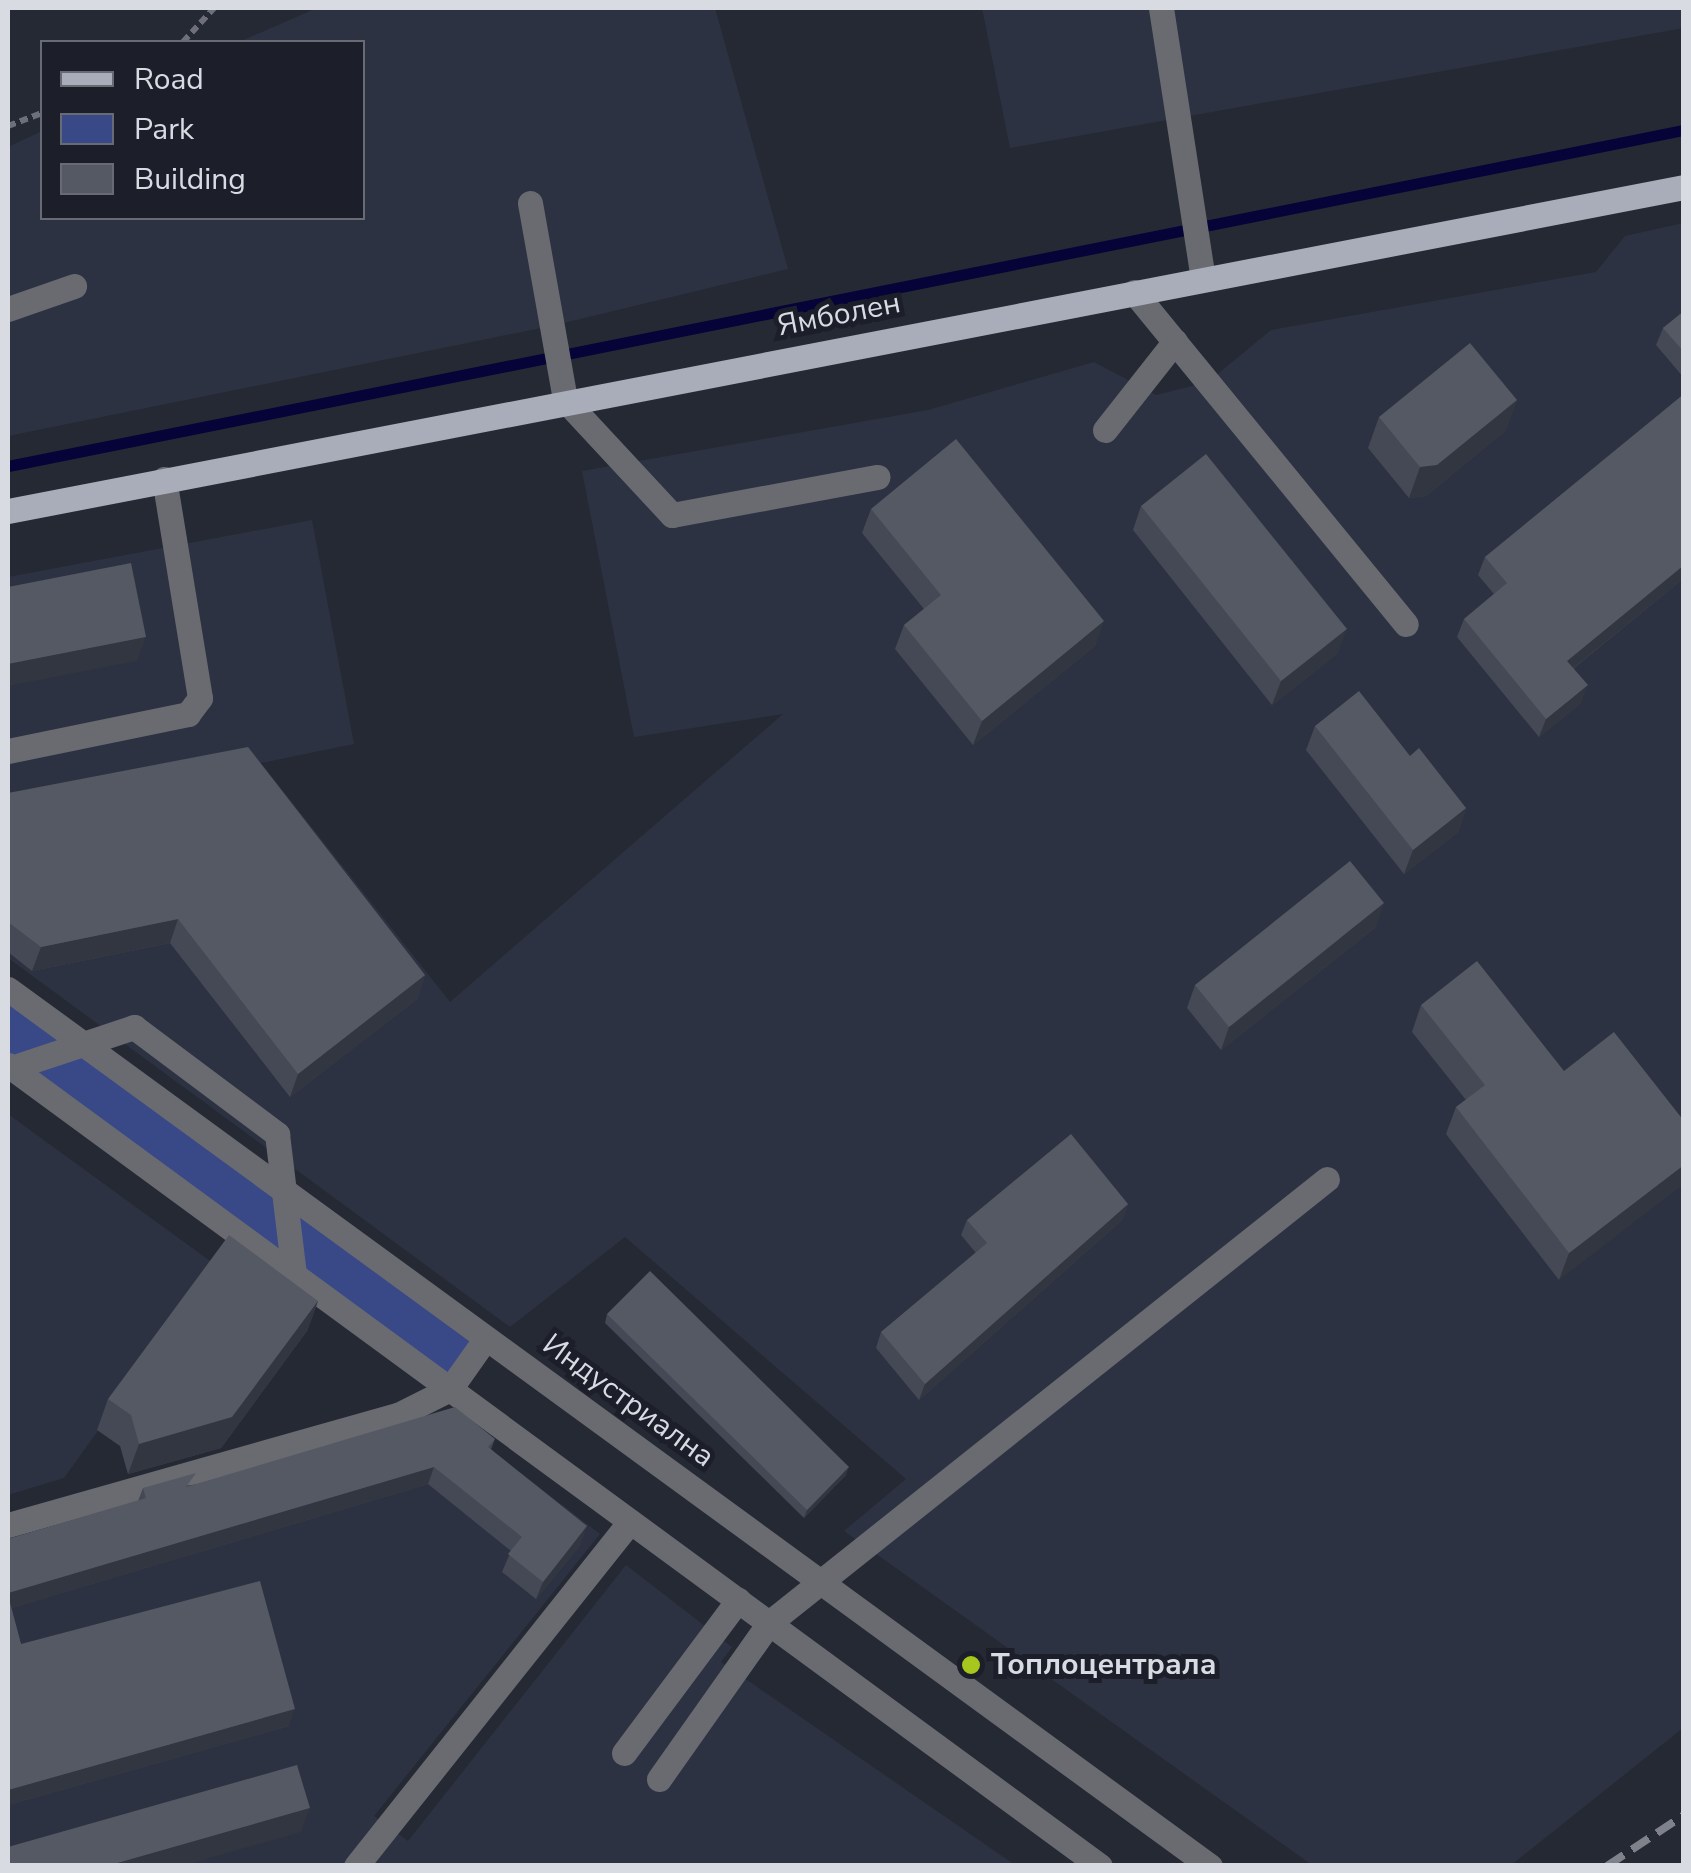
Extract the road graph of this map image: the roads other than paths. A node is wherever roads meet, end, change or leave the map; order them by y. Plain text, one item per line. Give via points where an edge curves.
1 (1161, 8) edge
2 (1684, 187) edge
3 (530, 203) dead end
4 (1203, 278) junction
5 (74, 286) dead end
6 (1134, 292) junction
7 (8, 309) edge
8 (1174, 341) junction
9 (565, 400) junction
10 (1105, 430) dead end
11 (878, 477) dead end
12 (164, 480) junction
13 (8, 511) edge
14 (1406, 624) dead end
15 (8, 750) edge
16 (8, 989) edge
17 (83, 1044) junction
18 (9, 1066) edge
19 (1327, 1179) dead end
20 (284, 1190) junction
21 (294, 1276) junction
22 (486, 1338) junction
23 (450, 1389) junction
24 (630, 1522) junction
25 (8, 1525) edge
26 (821, 1582) junction
27 (738, 1600) junction
28 (769, 1623) junction
29 (624, 1753) dead end
30 (659, 1779) dead end
31 (356, 1866) edge
32 (1100, 1866) edge
33 (1210, 1866) edge

1 - 4 street
2 - 4 main road, Ямболен
3 - 9 street
4 - 6 main road, Ямболен
5 - 7 street
6 - 8 street
6 - 9 main road, Ямболен
8 - 10 street
8 - 14 street
9 - 11 street via 672,515
9 - 12 main road, Ямболен
12 - 13 main road, Ямболен
12 - 15 street via 200,698 188,714
16 - 17 street, Индустриална
17 - 18 street
17 - 20 street, Индустриална
17 - 20 street via 134,1027 277,1134
18 - 21 street
19 - 26 street
20 - 21 street
20 - 22 street, Индустриална
21 - 23 street
22 - 23 street
22 - 26 street, Индустриална
23 - 24 street
23 - 25 street via 398,1415
24 - 27 street
24 - 31 street
26 - 28 street
26 - 33 street, Индустриална
27 - 28 street
27 - 29 street
28 - 30 street
28 - 32 street

